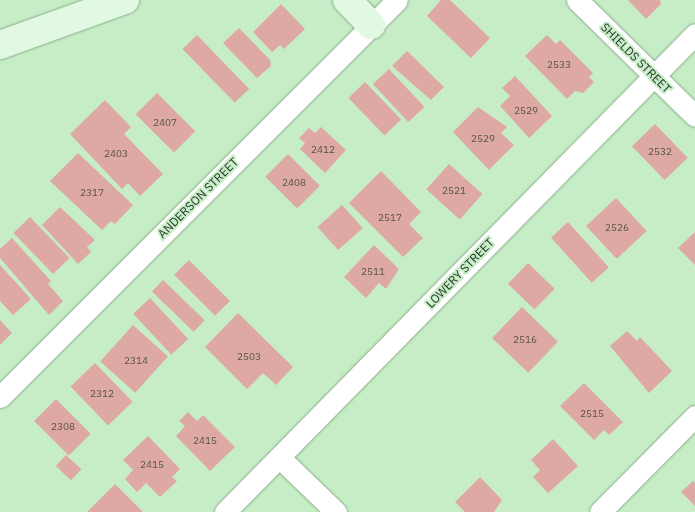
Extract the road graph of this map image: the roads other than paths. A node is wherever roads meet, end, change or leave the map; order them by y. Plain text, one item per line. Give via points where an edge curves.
1 (126, 0) edge
2 (347, 0) edge
3 (398, 0) edge
4 (577, 0) edge
5 (371, 25) junction
6 (695, 34) edge
7 (0, 45) edge
8 (652, 76) junction
9 (695, 116) edge
10 (0, 397) edge
11 (695, 416) edge
12 (280, 458) junction
13 (225, 512) edge
14 (336, 512) edge
15 (600, 512) edge

1 - 7 main road
2 - 5 main road
3 - 5 street, ANDERSON STREET
4 - 8 street, SHIELDS STREET
5 - 10 street, ANDERSON STREET
6 - 8 street, LOWERY STREET
8 - 9 street, SHIELDS STREET
8 - 12 street, LOWERY STREET
11 - 15 street
12 - 13 street, LOWERY STREET
12 - 14 street

